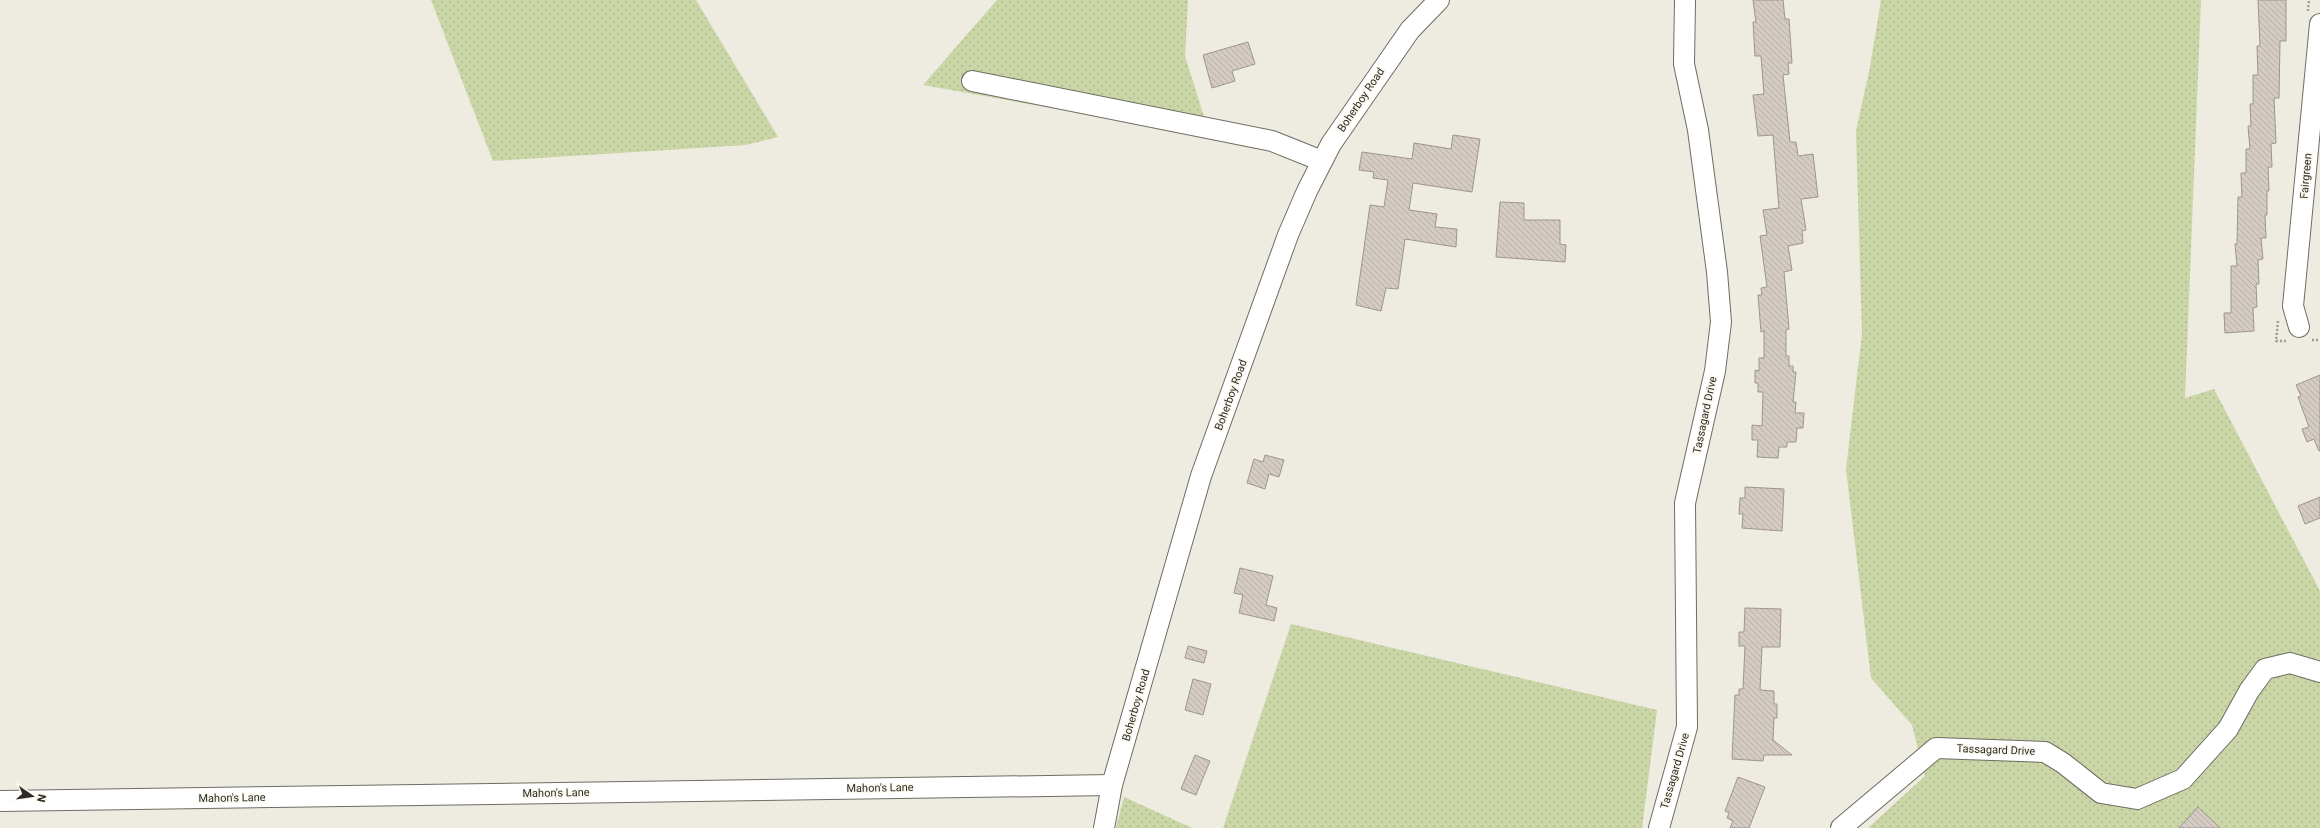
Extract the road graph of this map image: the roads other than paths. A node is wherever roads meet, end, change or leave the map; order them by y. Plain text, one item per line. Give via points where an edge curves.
1 (1439, 0) edge
2 (1685, 0) edge
3 (2320, 24) edge
4 (972, 80) dead end
5 (1322, 161) junction
6 (2299, 327) dead end
7 (2320, 672) edge
8 (1112, 785) junction
9 (0, 801) edge
10 (1104, 828) edge
11 (1659, 828) edge
12 (1841, 828) edge

1 - 5 street, Boherboy Road via 1410,30 1331,144
2 - 11 street, Tassagard Drive via 1684,64 1698,130 1721,322 1713,378 1686,503 1687,727
3 - 6 street, Fairgreen via 2293,306
4 - 5 street via 1272,141
5 - 8 street, Boherboy Road via 1288,235 1201,476
7 - 12 street, Tassagard Drive via 2290,663 2265,669 2249,691 2228,729 2183,779 2137,799 2101,793 2045,752 1936,748
8 - 9 street, Mahon's Lane
8 - 10 street, Boherboy Road

